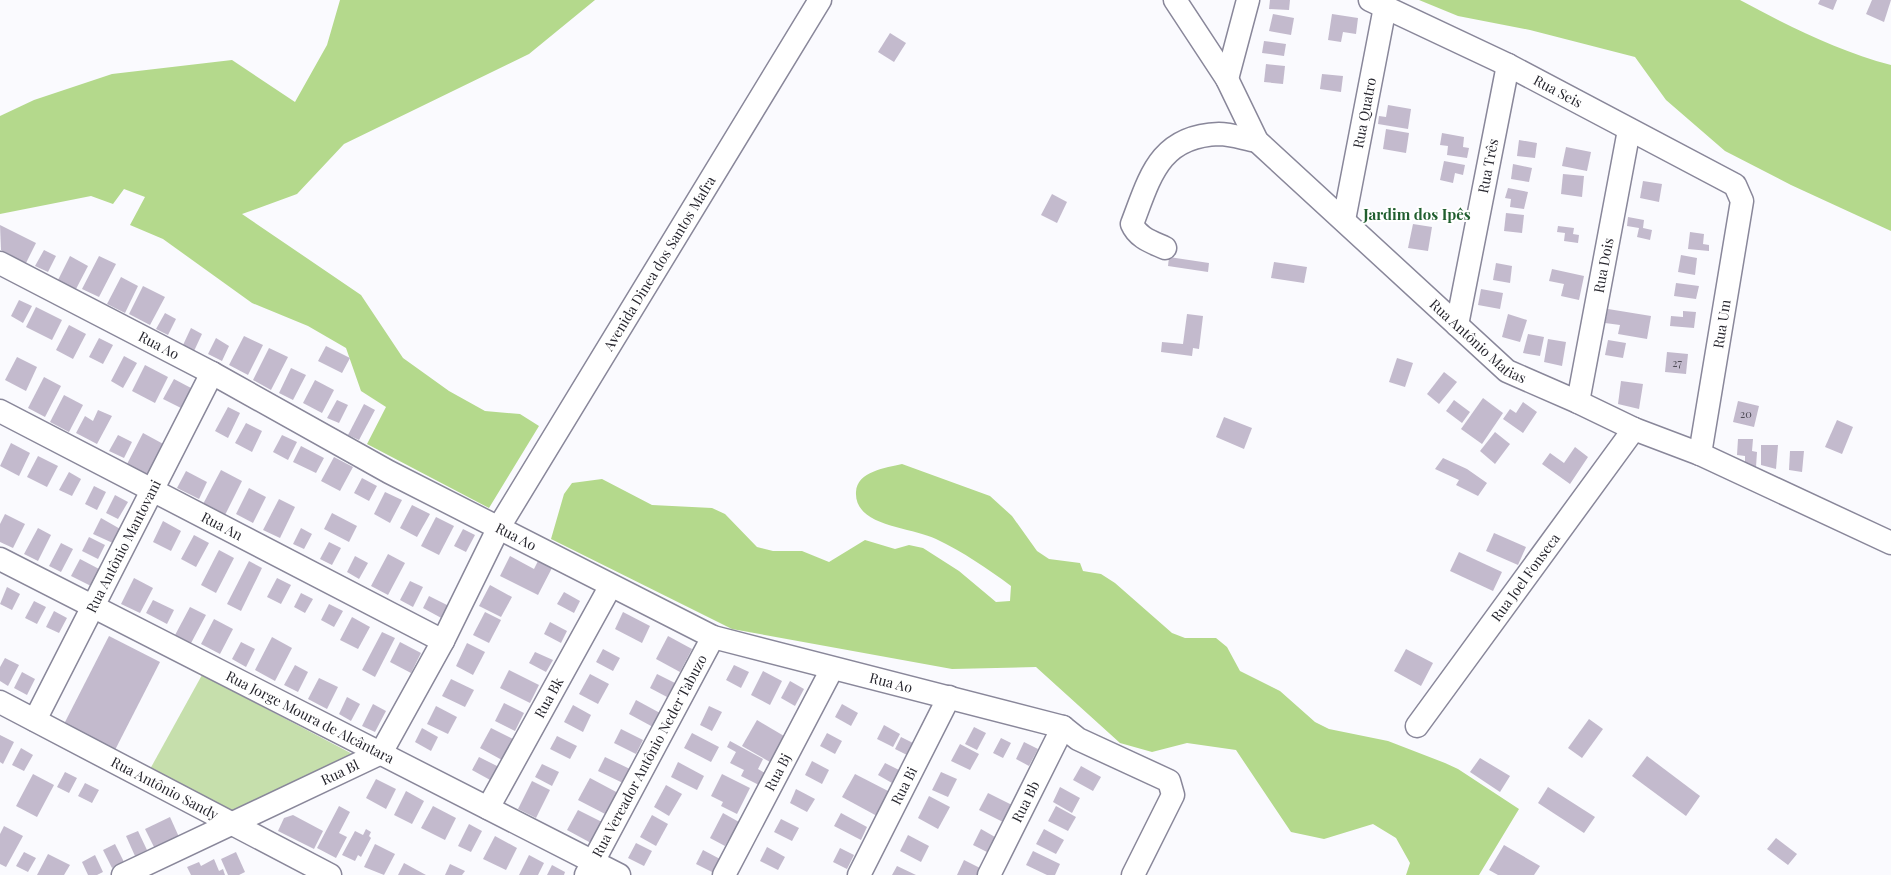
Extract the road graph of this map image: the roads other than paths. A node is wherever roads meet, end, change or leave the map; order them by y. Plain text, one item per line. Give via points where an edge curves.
1 (820, 0) edge
2 (1176, 0) edge
3 (1248, 0) edge
4 (1377, 4) edge
5 (1508, 65) junction
6 (1227, 79) junction
7 (1628, 130) junction
8 (1257, 141) junction
9 (1739, 194) joint
10 (1344, 220) junction
11 (1165, 248) dead end
12 (0, 263) edge
13 (1457, 325) junction
14 (212, 373) junction
15 (1578, 402) junction
16 (0, 411) edge
17 (1634, 430) junction
18 (1700, 454) junction
19 (152, 490) junction
20 (499, 526) junction
21 (1891, 543) edge
22 (0, 559) edge
23 (610, 587) junction
24 (93, 607) junction
25 (713, 637) junction
26 (442, 641) junction
27 (832, 669) junction
28 (949, 697) junction
29 (0, 702) edge
30 (35, 720) junction
31 (1063, 726) junction
32 (1417, 726) dead end
33 (381, 753) junction
34 (488, 808) junction
35 (232, 824) junction
36 (590, 869) edge
37 (122, 875) edge
38 (330, 875) edge
39 (618, 875) edge
40 (724, 875) edge
41 (859, 875) edge
42 (989, 875) edge
43 (1133, 875) edge

1 - 20 street, Avenida Dinea dos Santos Mafra
2 - 6 street, Rua Antônio Matias
3 - 6 street
4 - 5 street, Rua Seis
4 - 10 street, Rua Quatro
5 - 7 street, Rua Seis
5 - 13 street, Rua Três
6 - 8 street, Rua Antônio Matias
7 - 9 street, Rua Seis via 1735,185
7 - 15 street, Rua Dois
8 - 10 street, Rua Antônio Matias
8 - 11 street via 1220,134 1179,143 1163,156 1153,170 1132,224 1141,236
9 - 18 street, Rua Um via 1742,201
10 - 13 street, Rua Antônio Matias
12 - 14 street, Rua Ao
13 - 15 street, Rua Antônio Matias via 1506,371
14 - 19 street, Rua Antônio Mantovani
14 - 20 street, Rua Ao via 389,472
15 - 17 street, Rua Antônio Matias
16 - 19 street, Rua An
17 - 18 street, Rua Antônio Matias
17 - 32 street, Rua Joel Fonseca
18 - 21 street, Rua Antônio Matias
19 - 24 street, Rua Antônio Mantovani
19 - 26 street, Rua An
20 - 23 street, Rua Ao
20 - 26 street
22 - 24 street, Rua Jorge Moura de Alcântara
23 - 25 street, Rua Ao
23 - 34 street, Rua Bk
24 - 30 street, Rua Antônio Mantovani
24 - 33 street, Rua Jorge Moura de Alcântara
25 - 27 street, Rua Ao
25 - 36 street, Rua Vereador Antônio Neder Tabuzo
26 - 33 street
27 - 28 street, Rua Ao
27 - 40 street, Rua Bj
28 - 31 street, Rua Ao
28 - 41 street, Rua Bi
29 - 30 street, Rua Antônio Sandy
30 - 35 street, Rua Antônio Sandy
31 - 42 street, Rua Bb
31 - 43 street via 1078,739 1169,781 1173,795
33 - 34 street, Rua Jorge Moura de Alcântara
33 - 35 street, Rua Bl
34 - 36 street, Rua Jorge Moura de Alcântara
35 - 37 street, Rua Bl
35 - 38 street, Rua Antônio Sandy
36 - 39 street, Rua Jorge Moura de Alcântara

